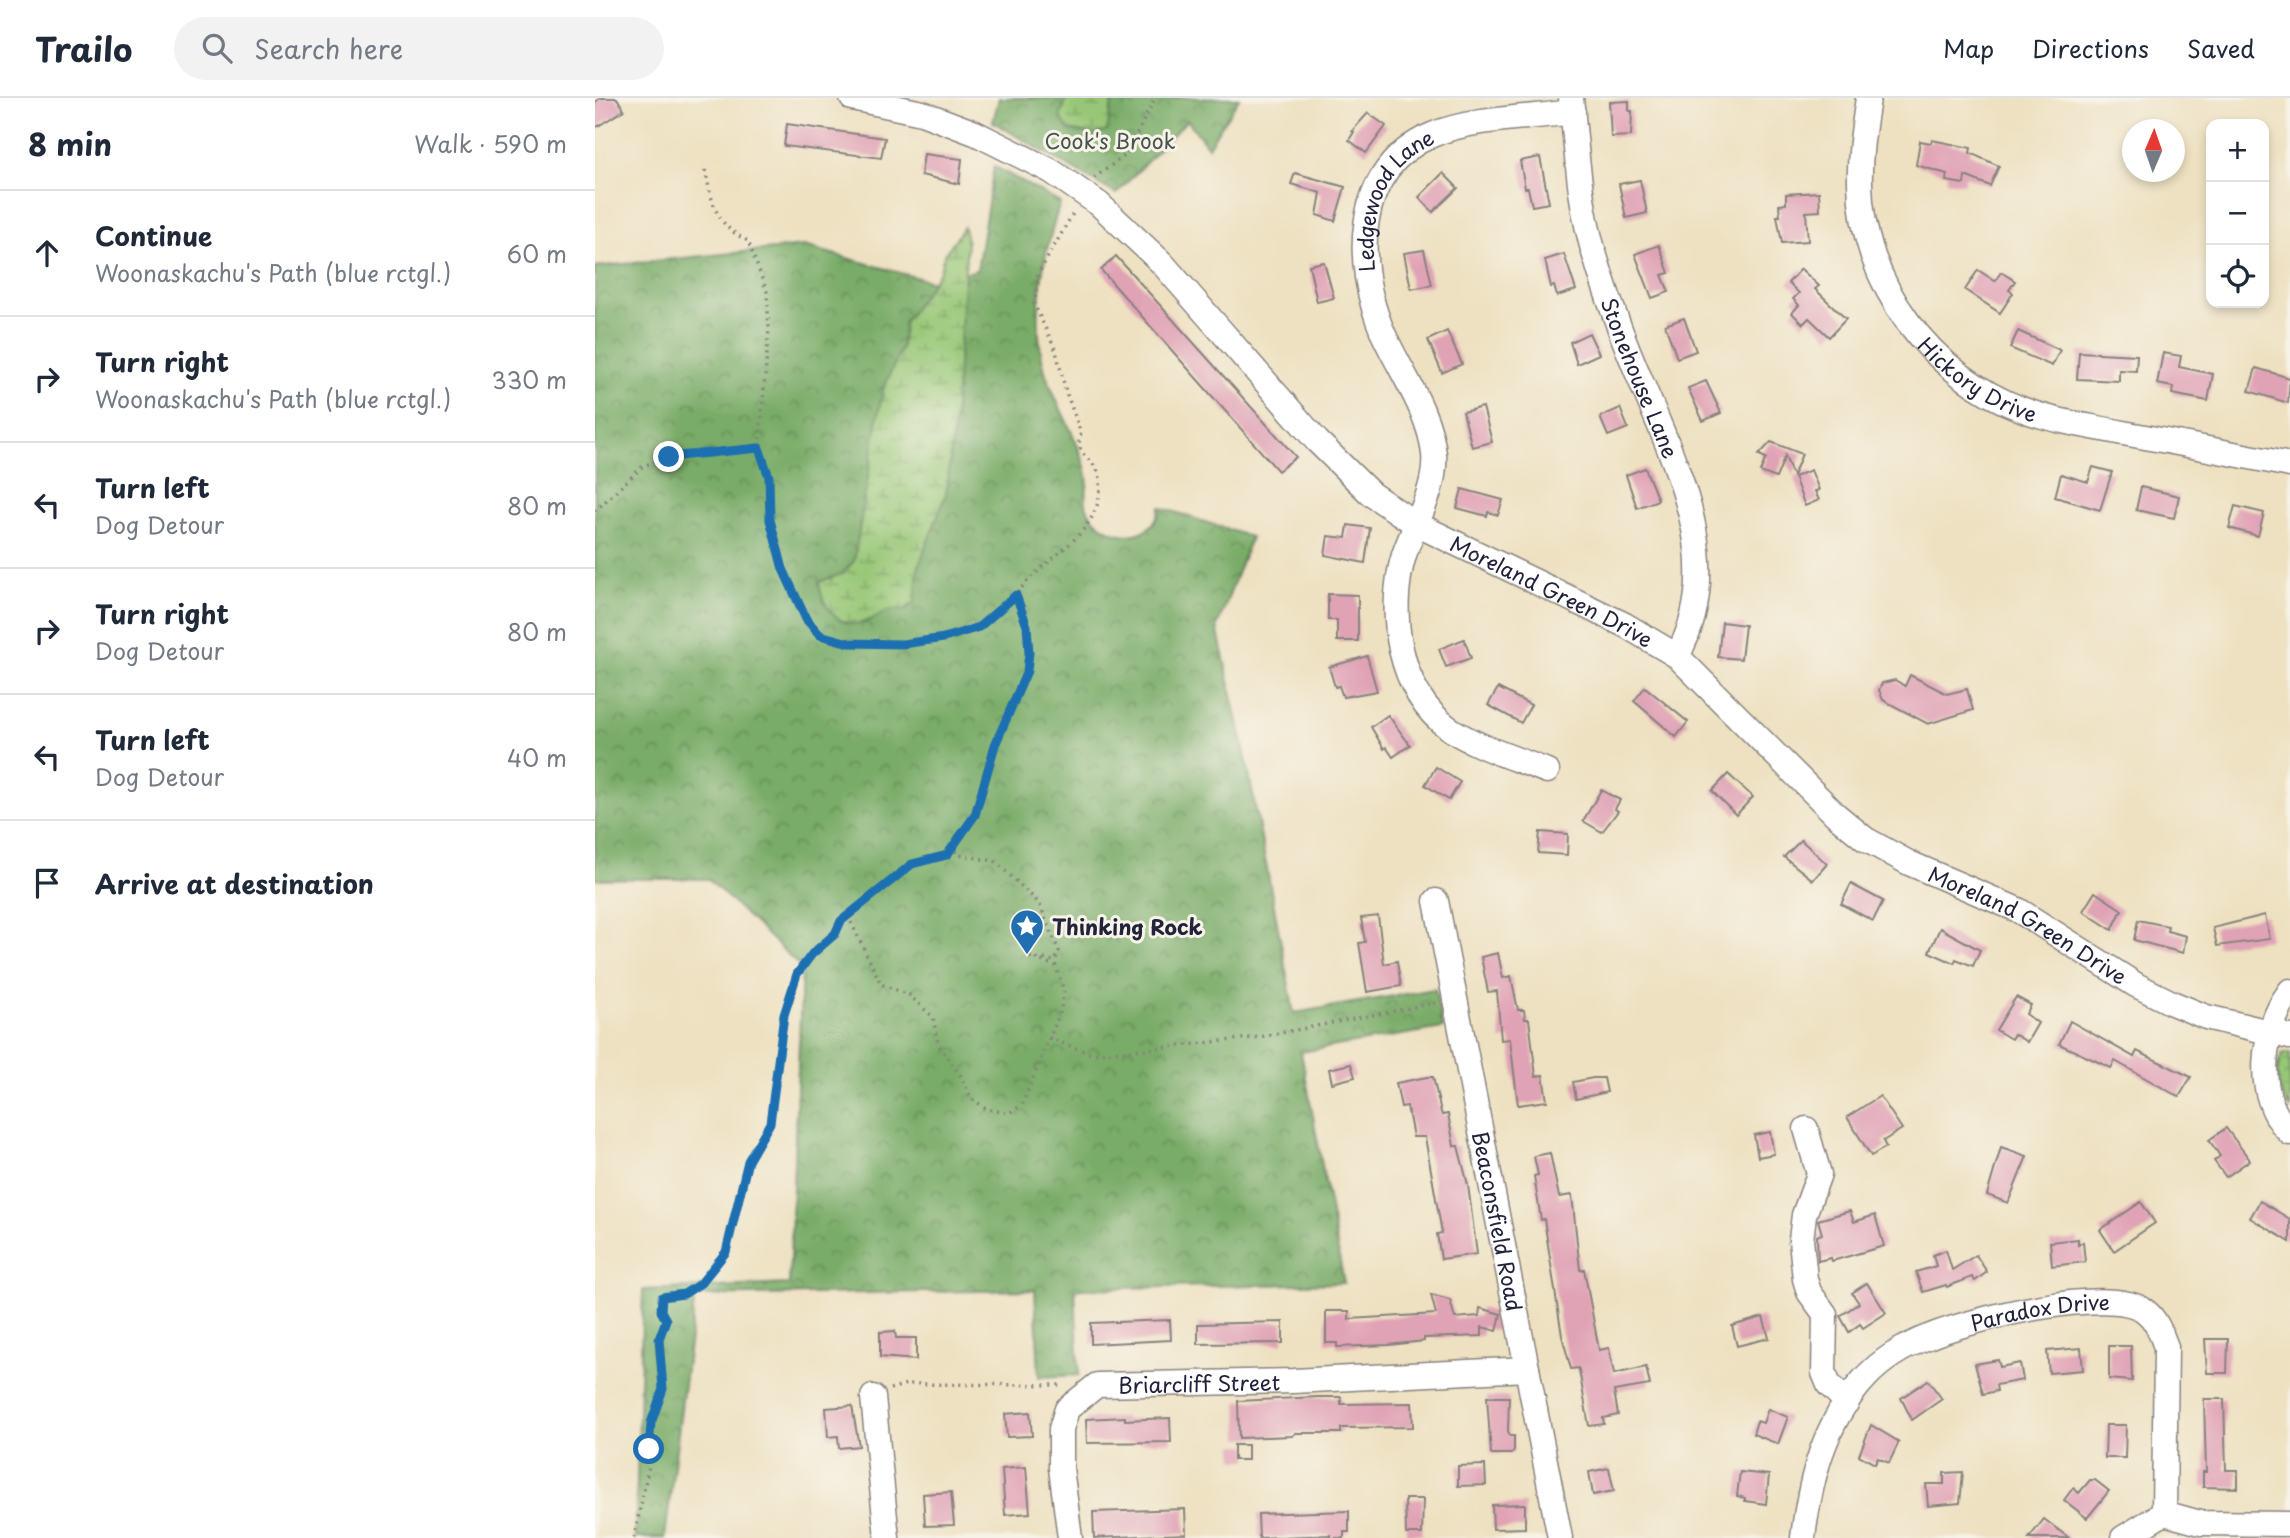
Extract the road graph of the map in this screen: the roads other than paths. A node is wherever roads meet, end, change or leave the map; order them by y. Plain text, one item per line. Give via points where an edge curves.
1 (1868, 98) edge
2 (863, 99) edge
3 (1572, 105) edge
4 (2290, 465) edge
5 (1416, 524) junction
6 (1677, 656) junction
7 (1547, 771) dead end
8 (1436, 901) dead end
9 (2290, 991) edge
10 (2281, 1035) edge
11 (1806, 1129) dead end
12 (2290, 1133) edge
13 (1527, 1369) junction
14 (873, 1397) road end
15 (1847, 1402) junction
16 (2164, 1513) junction
17 (2290, 1524) edge
18 (887, 1538) edge
19 (1070, 1538) edge
20 (1560, 1538) edge
21 (1804, 1538) edge
22 (2123, 1538) edge

1 - 4 street, Hickory Drive via 1860,185 1869,243 1906,321 1948,365 1997,398 2043,416
2 - 5 street, Moreland Green Drive via 922,113 975,133 1079,189 1162,264 1340,465 1381,502
3 - 5 street, Ledgewood Lane via 1430,135 1389,170 1369,207 1363,240 1366,281 1376,315 1427,424 1434,455 1431,487
3 - 6 street, Stonehouse Lane via 1584,210 1595,256 1682,481 1695,527 1696,596 1688,635
5 - 6 street, Moreland Green Drive via 1625,625
5 - 7 street, Ledgewood Lane via 1397,594 1401,652 1412,680 1448,727
6 - 10 street, Moreland Green Drive via 1836,815 1872,844 2018,910 2172,1003 2206,1017
8 - 13 street, Beaconsfield Road
9 - 10 street via 2276,1015
10 - 12 street via 2267,1053 2266,1089 2272,1112
11 - 15 street via 1819,1174 1804,1214 1805,1279 1825,1314 1824,1373 1829,1385
13 - 19 street, Briarcliff Street via 1097,1385 1067,1409 1061,1429
13 - 20 street, Beaconsfield Road
14 - 18 street
15 - 16 street, Paradox Drive via 1888,1357 1966,1322 2081,1301 2126,1302 2146,1311 2159,1327 2166,1348
15 - 21 street, Paradox Drive via 1818,1458
16 - 17 street via 2200,1523
16 - 22 street

